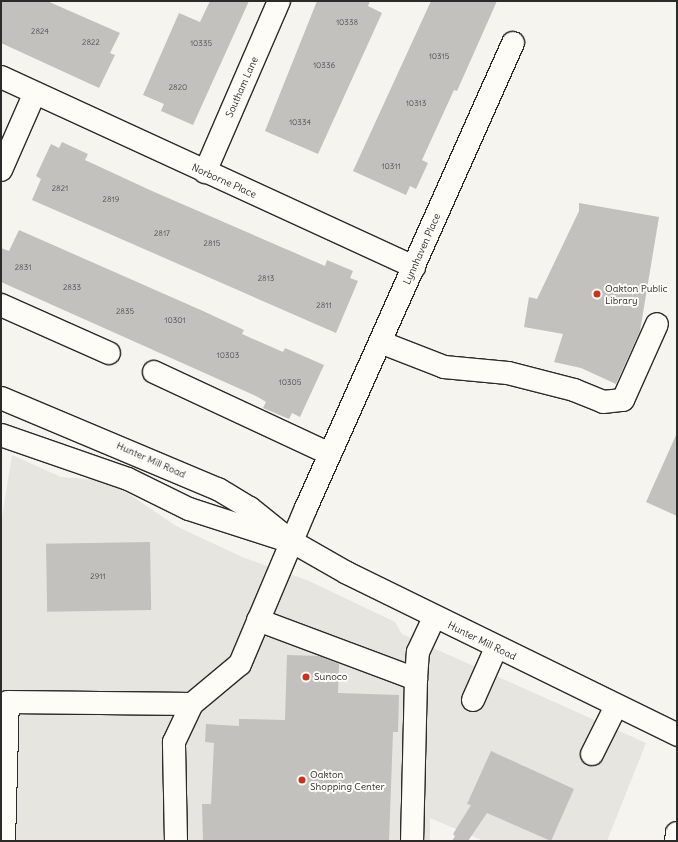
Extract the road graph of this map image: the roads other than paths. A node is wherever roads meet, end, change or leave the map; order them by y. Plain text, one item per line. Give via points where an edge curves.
1 (279, 1) edge
2 (513, 44) dead end
3 (1, 77) edge
4 (34, 95) junction
5 (1, 170) edge
6 (205, 172) junction
7 (414, 267) junction
8 (1, 305) edge
9 (658, 324) dead end
10 (380, 342) junction
11 (110, 353) dead end
12 (154, 372) dead end
13 (1, 398) edge
14 (1, 435) edge
15 (330, 454) junction
16 (291, 541) junction
17 (434, 618) junction
18 (258, 620) junction
19 (496, 648) junction
20 (416, 679) junction
21 (473, 700) dead end
22 (192, 704) junction
23 (616, 706) junction
24 (677, 735) edge
25 (592, 754) dead end
26 (677, 833) edge
27 (4, 841) edge
28 (176, 841) edge
29 (412, 841) edge
30 (676, 841) edge

1 - 6 street, Southam Lane
2 - 7 street, Lynnhaven Place
3 - 4 street, Norborne Place
4 - 5 street
4 - 6 street, Norborne Place
6 - 7 street, Norborne Place
7 - 10 street, Lynnhaven Place
8 - 11 street
9 - 10 street via 623,400 604,402 574,390 508,373 444,367
10 - 15 street, Lynnhaven Place
12 - 15 street
13 - 16 street, Hunter Mill Road via 218,489 250,508
14 - 16 street, Hunter Mill Road via 128,479 196,511
15 - 16 street, Lynnhaven Place
16 - 17 street, Hunter Mill Road
16 - 18 street, Lynnhaven Place
17 - 19 street, Hunter Mill Road
17 - 20 street via 418,652
18 - 20 street
18 - 22 street, Lynnhaven Place via 240,664
19 - 21 street
19 - 23 street, Hunter Mill Road
20 - 29 street
22 - 27 street via 8,702
22 - 28 street via 174,742
23 - 24 street, Hunter Mill Road
23 - 25 street
26 - 30 street

